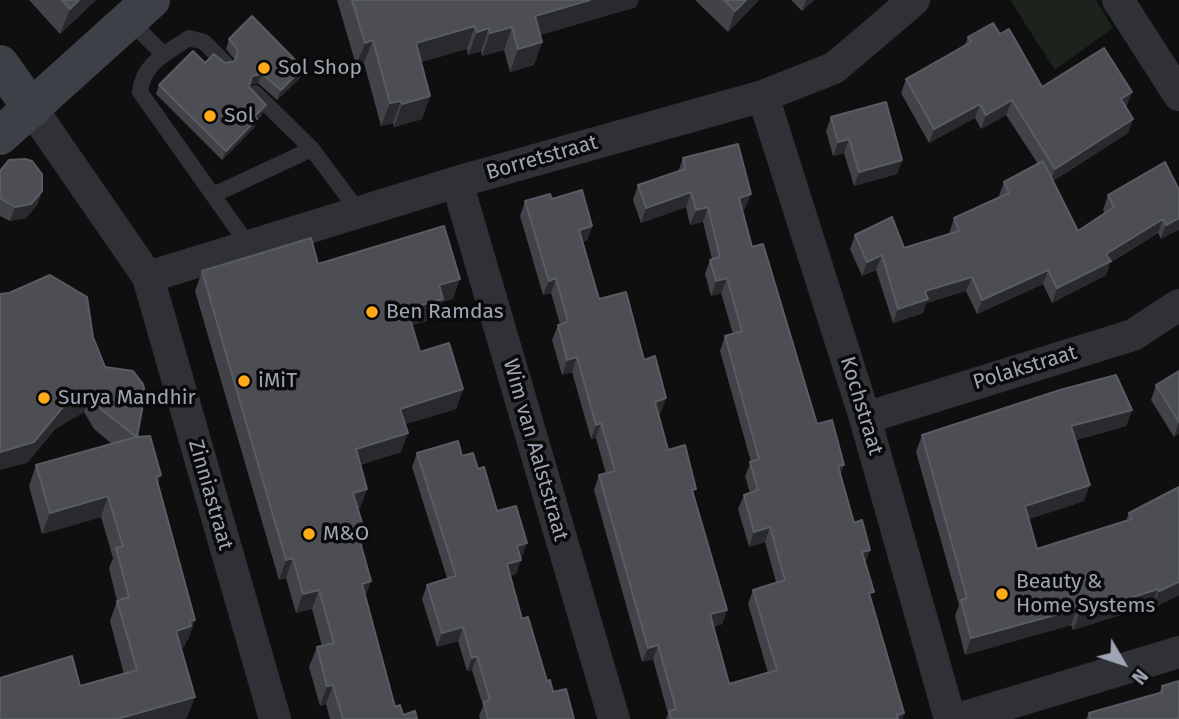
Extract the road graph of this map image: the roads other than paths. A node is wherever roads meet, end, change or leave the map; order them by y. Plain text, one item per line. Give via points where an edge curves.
1 (1118, 0) edge
2 (903, 3) edge
3 (140, 10) edge
4 (164, 55) junction
5 (225, 63) edge
6 (0, 64) edge
7 (255, 93) edge
8 (1179, 95) edge
9 (762, 96) junction
10 (32, 109) junction
11 (0, 136) edge
12 (312, 149) junction
13 (457, 182) junction
14 (213, 195) junction
15 (359, 212) junction
16 (249, 246) junction
17 (148, 277) junction
18 (1179, 305) edge
19 (866, 418) junction
20 (1179, 652) edge
21 (275, 719) edge
22 (614, 719) edge
23 (950, 719) edge
24 (958, 719) edge

1 - 8 street
2 - 9 street, Borretstraat via 834,68
3 - 4 lane
3 - 10 street
4 - 5 lane via 189,38 204,42
4 - 14 lane via 141,76 140,92
6 - 10 street, Zinniastraat
7 - 12 lane
9 - 13 street, Borretstraat
9 - 19 street, Kochstraat
10 - 11 street
10 - 17 street, Zinniastraat
12 - 14 lane
12 - 15 lane
13 - 15 street, Borretstraat
13 - 22 street, Wim van Aalststraat
14 - 16 lane
15 - 16 street, Borretstraat
16 - 17 street, Borretstraat
17 - 21 street, Zinniastraat
18 - 19 street, Polakstraat via 1133,335
19 - 23 street, Kochstraat
20 - 24 street

